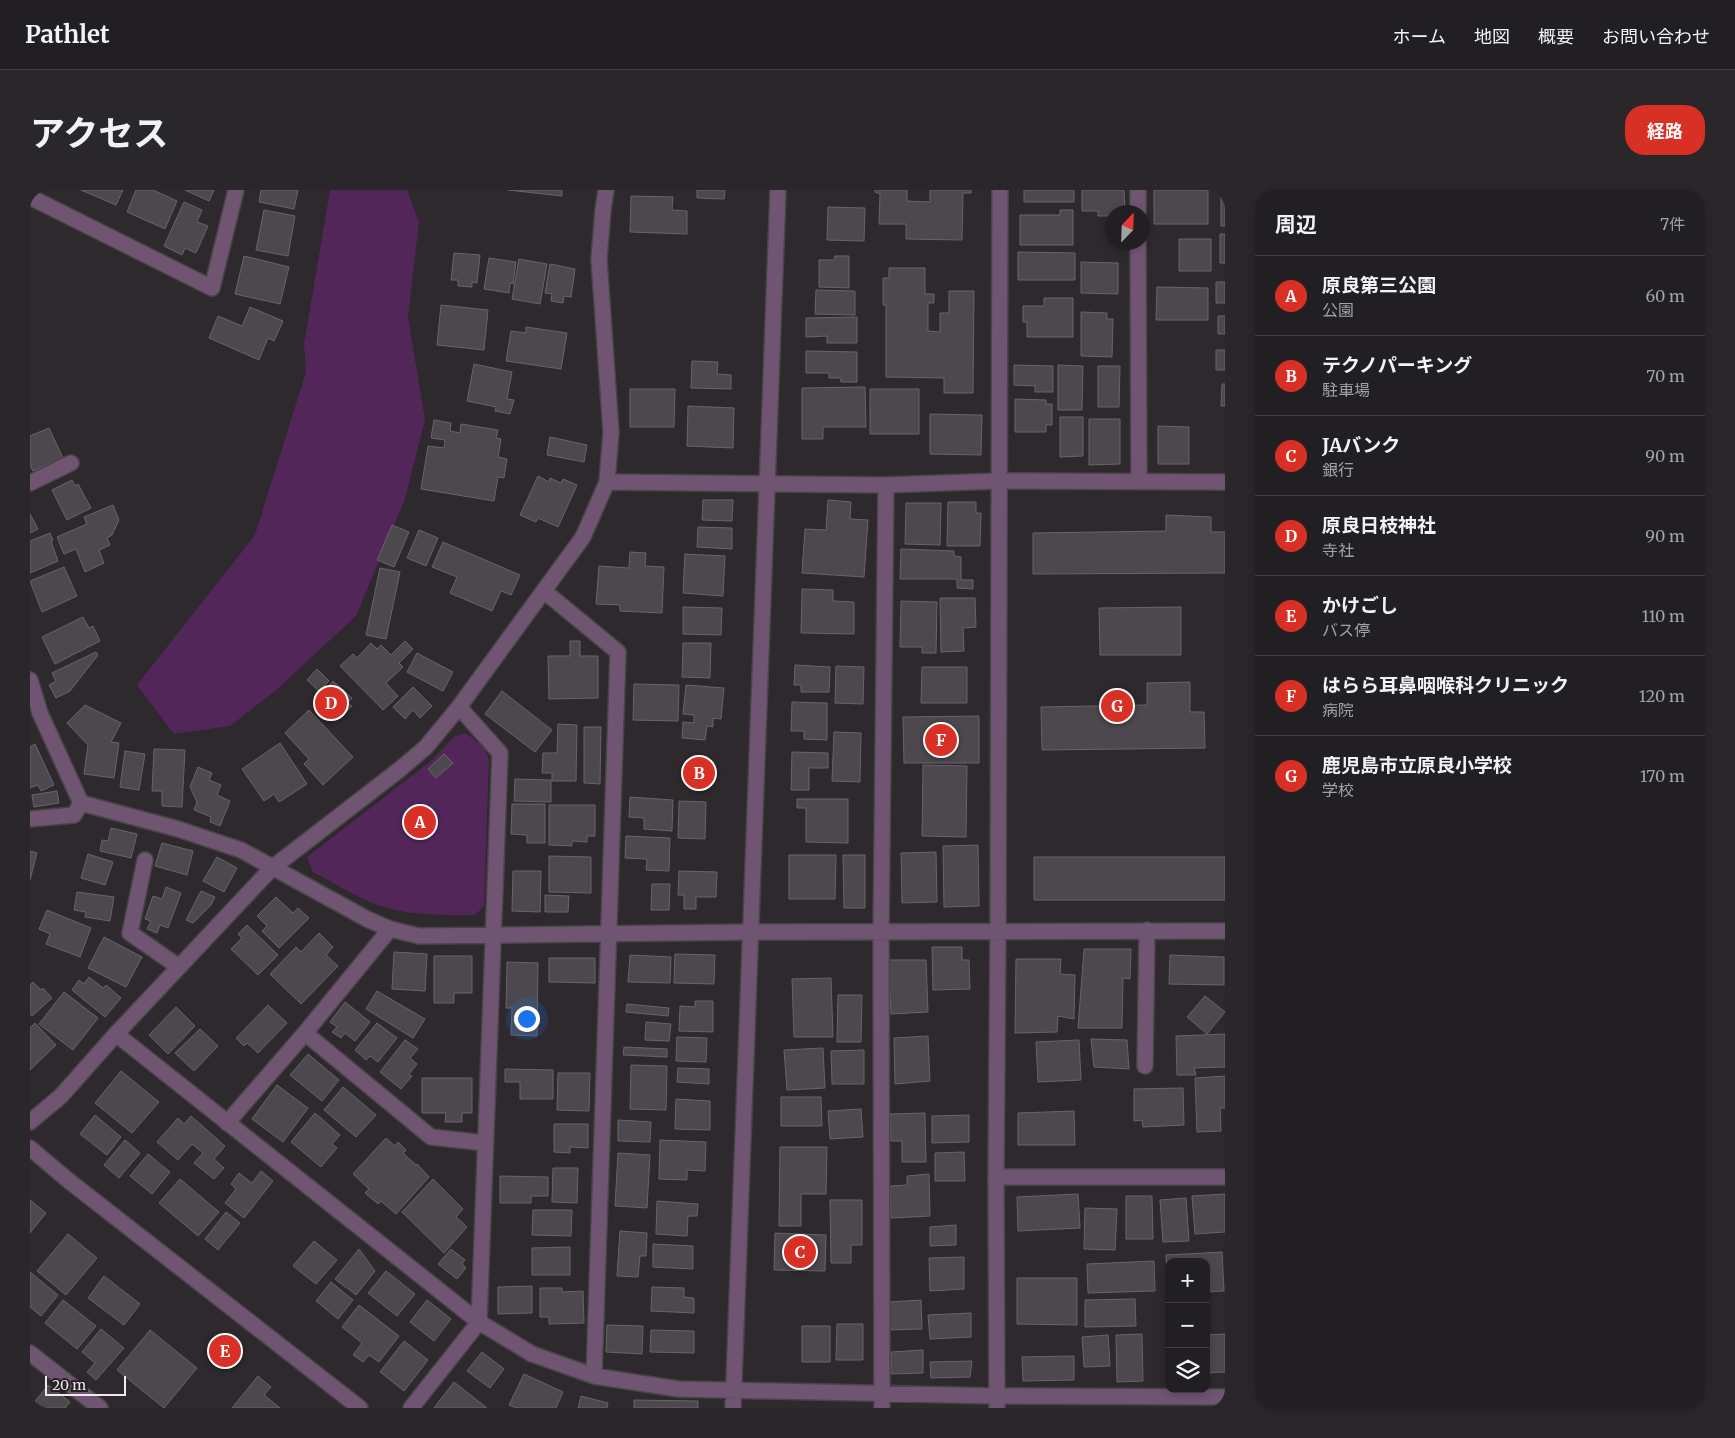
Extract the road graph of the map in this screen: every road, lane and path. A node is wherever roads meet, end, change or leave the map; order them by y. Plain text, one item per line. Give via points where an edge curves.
1 (236, 190) edge
2 (606, 190) edge
3 (778, 190) edge
4 (1000, 190) edge
5 (1138, 190) edge
6 (30, 197) edge
7 (1138, 205) edge
8 (1138, 250) edge
9 (71, 463) dead end
10 (998, 480) junction
11 (607, 482) junction
12 (1139, 482) junction
13 (1225, 482) edge
14 (30, 483) edge
15 (767, 485) junction
16 (886, 485) junction
17 (544, 591) junction
18 (30, 680) edge
19 (459, 707) junction
20 (81, 803) junction
21 (30, 819) edge
22 (145, 860) dead end
23 (272, 868) junction
24 (390, 929) junction
25 (1147, 930) junction
26 (998, 931) junction
27 (752, 932) junction
28 (880, 932) junction
29 (1225, 932) edge
30 (608, 933) junction
31 (492, 935) junction
32 (179, 967) junction
33 (305, 1033) junction
34 (116, 1034) junction
35 (1145, 1066) dead end
36 (30, 1122) edge
37 (227, 1123) junction
38 (485, 1143) junction
39 (30, 1148) edge
40 (996, 1177) junction
41 (1225, 1177) edge
42 (479, 1322) junction
43 (30, 1353) edge
44 (594, 1376) junction
45 (734, 1389) junction
46 (1225, 1397) edge
47 (882, 1400) edge
48 (997, 1402) edge
49 (1163, 1403) edge
50 (100, 1408) edge
51 (360, 1408) edge
52 (411, 1408) edge
53 (734, 1408) edge

1 - 6 street via 212,288
2 - 11 street via 599,259 611,432
3 - 15 street
4 - 10 street
5 - 7 street
8 - 12 street
9 - 14 street
10 - 12 street
10 - 16 street
10 - 26 street
11 - 15 street
11 - 17 street via 583,537
12 - 13 street
15 - 16 street
15 - 27 street
16 - 28 street
17 - 19 street
17 - 30 street via 618,652
18 - 20 street via 40,713
19 - 23 street via 426,747
19 - 31 street via 500,753
20 - 21 street via 74,815
20 - 23 street via 241,850
22 - 32 street via 130,933
23 - 24 street
23 - 32 street
24 - 31 street via 419,936
24 - 33 street
25 - 26 street
25 - 29 street
25 - 35 street
26 - 28 street
26 - 40 street
27 - 28 street
27 - 30 street
27 - 45 street
28 - 47 street
30 - 31 street
30 - 44 street
31 - 38 street
32 - 34 street
33 - 37 street
33 - 38 street via 431,1137
34 - 36 street via 61,1096
34 - 37 street
37 - 42 street
38 - 42 street
39 - 51 street
40 - 41 street
40 - 48 street
42 - 44 street via 532,1354
42 - 52 street
43 - 50 street
44 - 45 street via 678,1388
45 - 47 street
45 - 53 street
46 - 49 street
47 - 48 street
48 - 49 street

